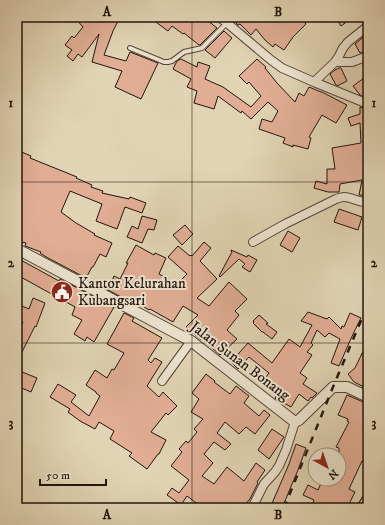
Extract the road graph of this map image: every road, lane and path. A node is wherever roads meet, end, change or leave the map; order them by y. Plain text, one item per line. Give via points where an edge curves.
1 (219, 17) edge
2 (227, 23) junction
3 (368, 26) edge
4 (130, 48) dead end
5 (368, 56) edge
6 (336, 62) junction
7 (314, 82) junction
8 (368, 104) edge
9 (368, 202) edge
10 (252, 242) dead end
11 (17, 249) edge
12 (191, 341) junction
13 (162, 381) dead end
14 (368, 397) edge
15 (295, 422) junction
16 (368, 501) edge
17 (252, 508) edge
18 (364, 508) edge

1 - 2 street
2 - 4 lane via 202,48 184,52 172,61 164,62
2 - 7 street via 270,60
3 - 6 street via 348,42
5 - 6 street via 352,62
6 - 7 street
7 - 8 street
9 - 10 street via 344,197 336,199
11 - 12 street, Jalan Sunan Bonang
12 - 13 street
12 - 15 street, Jalan Sunan Bonang
14 - 15 street via 347,387 333,387
15 - 17 street via 279,466 264,484
16 - 18 highway

